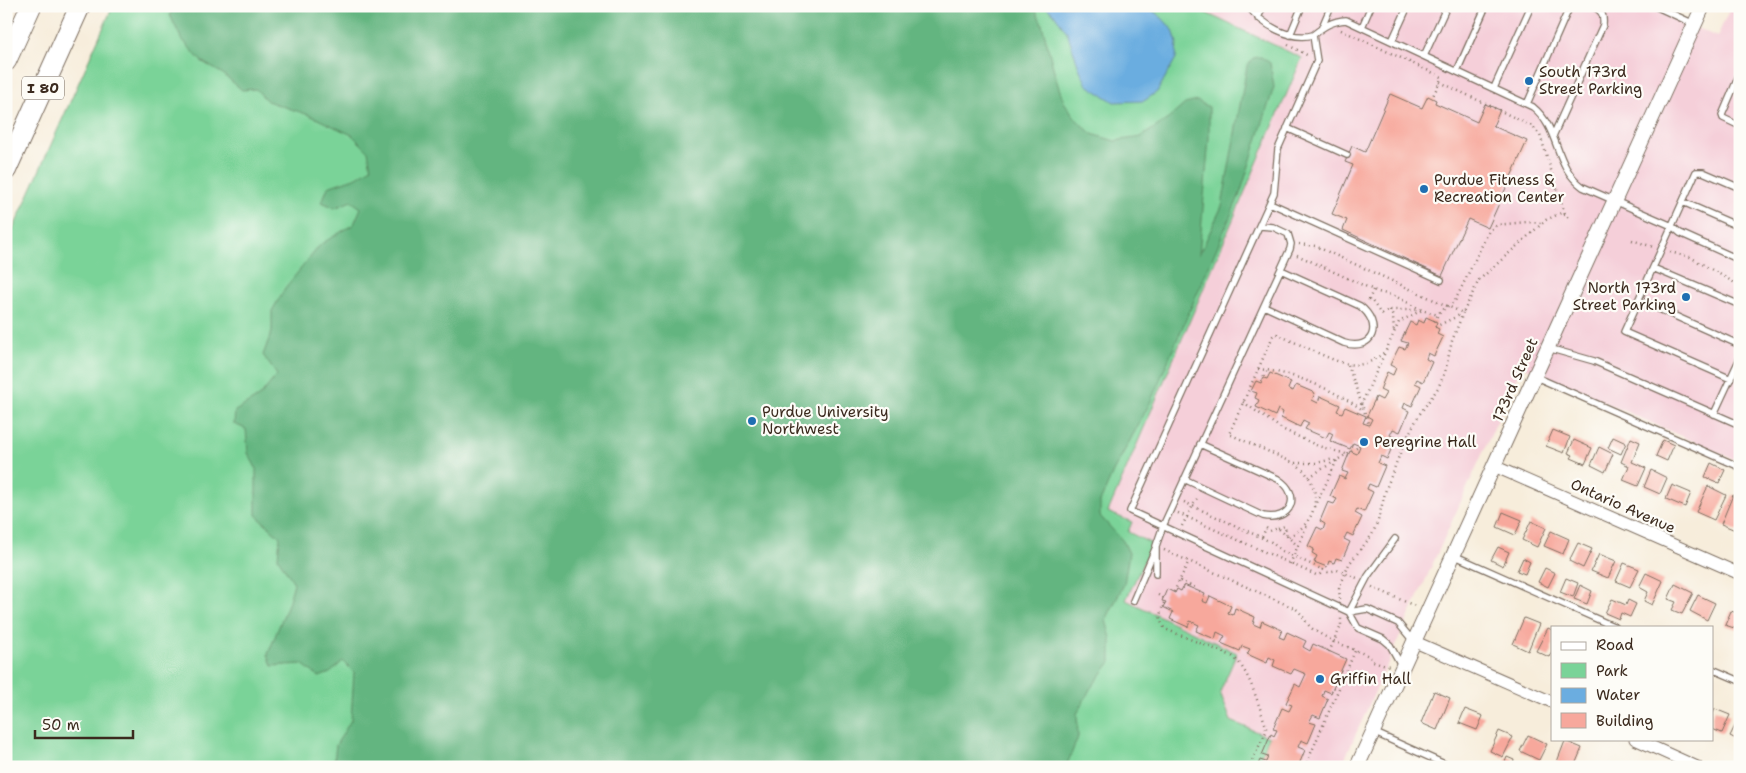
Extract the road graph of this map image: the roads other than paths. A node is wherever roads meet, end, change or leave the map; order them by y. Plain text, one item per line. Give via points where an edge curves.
1 (31, 6) edge
2 (80, 6) edge
3 (1248, 6) edge
4 (1263, 6) edge
5 (1302, 6) edge
6 (1332, 6) edge
7 (1371, 6) edge
8 (1408, 6) edge
9 (1447, 6) edge
10 (1486, 6) edge
11 (1531, 6) edge
12 (1570, 6) edge
13 (1592, 6) edge
14 (1655, 6) edge
15 (1703, 6) edge
16 (1258, 18) junction
17 (1695, 24) junction
18 (1325, 26) junction
19 (1362, 27) junction
20 (1290, 35) junction
21 (1313, 35) junction
22 (1392, 41) junction
23 (1424, 56) junction
24 (6, 61) edge
25 (1457, 71) junction
26 (1740, 73) edge
27 (1738, 83) edge
28 (1494, 88) junction
29 (1527, 104) junction
30 (1740, 126) edge
31 (1286, 128) junction
32 (1554, 136) junction
33 (1347, 155) dead end
34 (6, 170) edge
35 (1740, 188) edge
36 (1615, 200) junction
37 (1683, 202) junction
38 (1270, 203) junction
39 (1260, 226) junction
40 (1672, 226) junction
41 (1740, 227) edge
42 (1740, 260) edge
43 (1653, 268) junction
44 (1281, 270) junction
45 (1440, 280) dead end
46 (1638, 300) junction
47 (1740, 305) edge
48 (1264, 306) junction
49 (1740, 344) edge
50 (1548, 348) junction
51 (1740, 358) edge
52 (1535, 376) junction
53 (1730, 379) junction
54 (1714, 414) junction
55 (1740, 425) edge
56 (1200, 444) junction
57 (1494, 466) junction
58 (1740, 467) edge
59 (1184, 479) junction
60 (1163, 526) junction
61 (1395, 539) dead end
62 (1156, 546) junction
63 (1453, 555) junction
64 (1156, 574) dead end
65 (1740, 574) edge
66 (1133, 601) dead end
67 (1349, 612) junction
68 (1613, 626) edge
69 (1413, 641) junction
70 (1402, 668) junction
71 (1714, 670) edge
72 (1740, 682) edge
73 (1551, 702) edge
74 (1372, 732) junction
75 (1638, 740) edge
76 (1357, 767) edge
77 (1450, 767) edge
78 (1698, 767) edge

1 - 24 highway, I 80
2 - 34 highway, I 80
3 - 16 lane
4 - 16 lane
5 - 20 lane
6 - 18 lane
7 - 19 lane
8 - 22 lane
9 - 23 lane
10 - 25 lane
11 - 28 lane
12 - 29 lane
13 - 32 lane via 1602,12 1603,25
14 - 17 lane
15 - 17 street, 173rd Street
16 - 20 lane
17 - 36 street, 173rd Street
18 - 19 lane via 1335,20 1346,20
18 - 21 lane
19 - 22 lane
20 - 21 lane via 1303,38
21 - 31 lane via 1316,61
22 - 23 lane
23 - 25 lane
25 - 28 lane
26 - 27 lane
27 - 30 lane via 1722,115
28 - 29 lane
29 - 32 lane via 1543,114
31 - 33 lane
31 - 38 lane via 1278,149
32 - 36 lane via 1573,179 1583,187
35 - 37 lane via 1699,171
36 - 40 lane
36 - 50 street, 173rd Street
37 - 40 lane
37 - 41 lane
38 - 39 lane
38 - 45 lane
39 - 44 lane via 1274,227 1288,234 1292,244
39 - 60 lane via 1130,511
40 - 42 lane via 1680,233
40 - 43 lane
43 - 46 lane
43 - 47 lane
44 - 48 lane
44 - 48 lane via 1360,306 1373,320 1372,334 1362,345 1354,346
46 - 49 lane
46 - 53 lane via 1624,332
48 - 56 lane
50 - 52 street, 173rd Street
50 - 54 lane via 1594,361
51 - 53 lane
52 - 57 street, 173rd Street
52 - 58 lane
53 - 54 lane
54 - 55 lane
56 - 59 lane
56 - 59 lane via 1286,484 1291,490 1290,505 1286,512 1272,518 1263,516
57 - 63 street, 173rd Street
57 - 65 street, Ontario Avenue
59 - 60 lane
60 - 62 lane
60 - 67 lane
61 - 67 lane via 1364,583
62 - 64 lane
62 - 66 lane
63 - 68 lane
63 - 69 street, 173rd Street
67 - 69 lane via 1367,609 1398,624
67 - 70 lane via 1358,628 1390,645
69 - 70 street, 173rd Street
69 - 73 street
70 - 74 street, 173rd Street
71 - 72 lane
74 - 76 street, 173rd Street
74 - 77 lane
75 - 78 street

